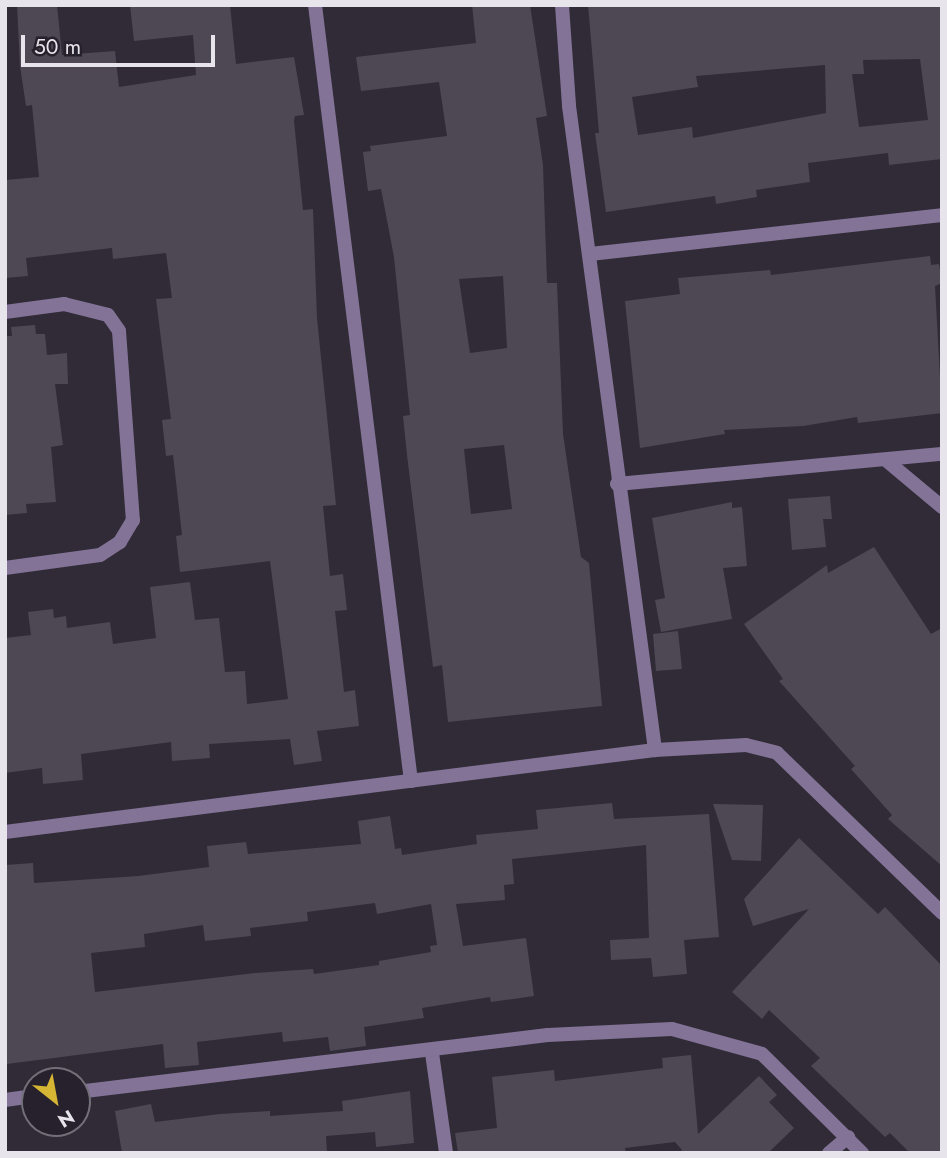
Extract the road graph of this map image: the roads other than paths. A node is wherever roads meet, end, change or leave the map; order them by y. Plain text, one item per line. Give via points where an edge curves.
1 (315, 5) edge
2 (562, 5) edge
3 (942, 215) edge
4 (590, 254) junction
5 (5, 312) edge
6 (942, 454) edge
7 (887, 461) junction
8 (617, 484) junction
9 (942, 507) edge
10 (5, 568) edge
11 (655, 750) junction
12 (411, 781) junction
13 (5, 832) edge
14 (942, 913) edge
15 (432, 1053) junction
16 (91, 1090) edge
17 (848, 1137) junction
18 (446, 1153) edge
19 (829, 1153) edge
20 (862, 1153) edge

1 - 12 street
2 - 4 street via 569,106
3 - 4 street
4 - 8 street
5 - 10 street via 64,304 108,314 119,331 133,520 121,542 100,555
6 - 7 street
7 - 8 street
7 - 9 street
8 - 11 street
11 - 12 street
11 - 14 street via 746,745 777,753
12 - 13 street
15 - 16 street
15 - 17 street via 548,1035 672,1029 762,1054
15 - 18 street
17 - 19 street
17 - 20 street

